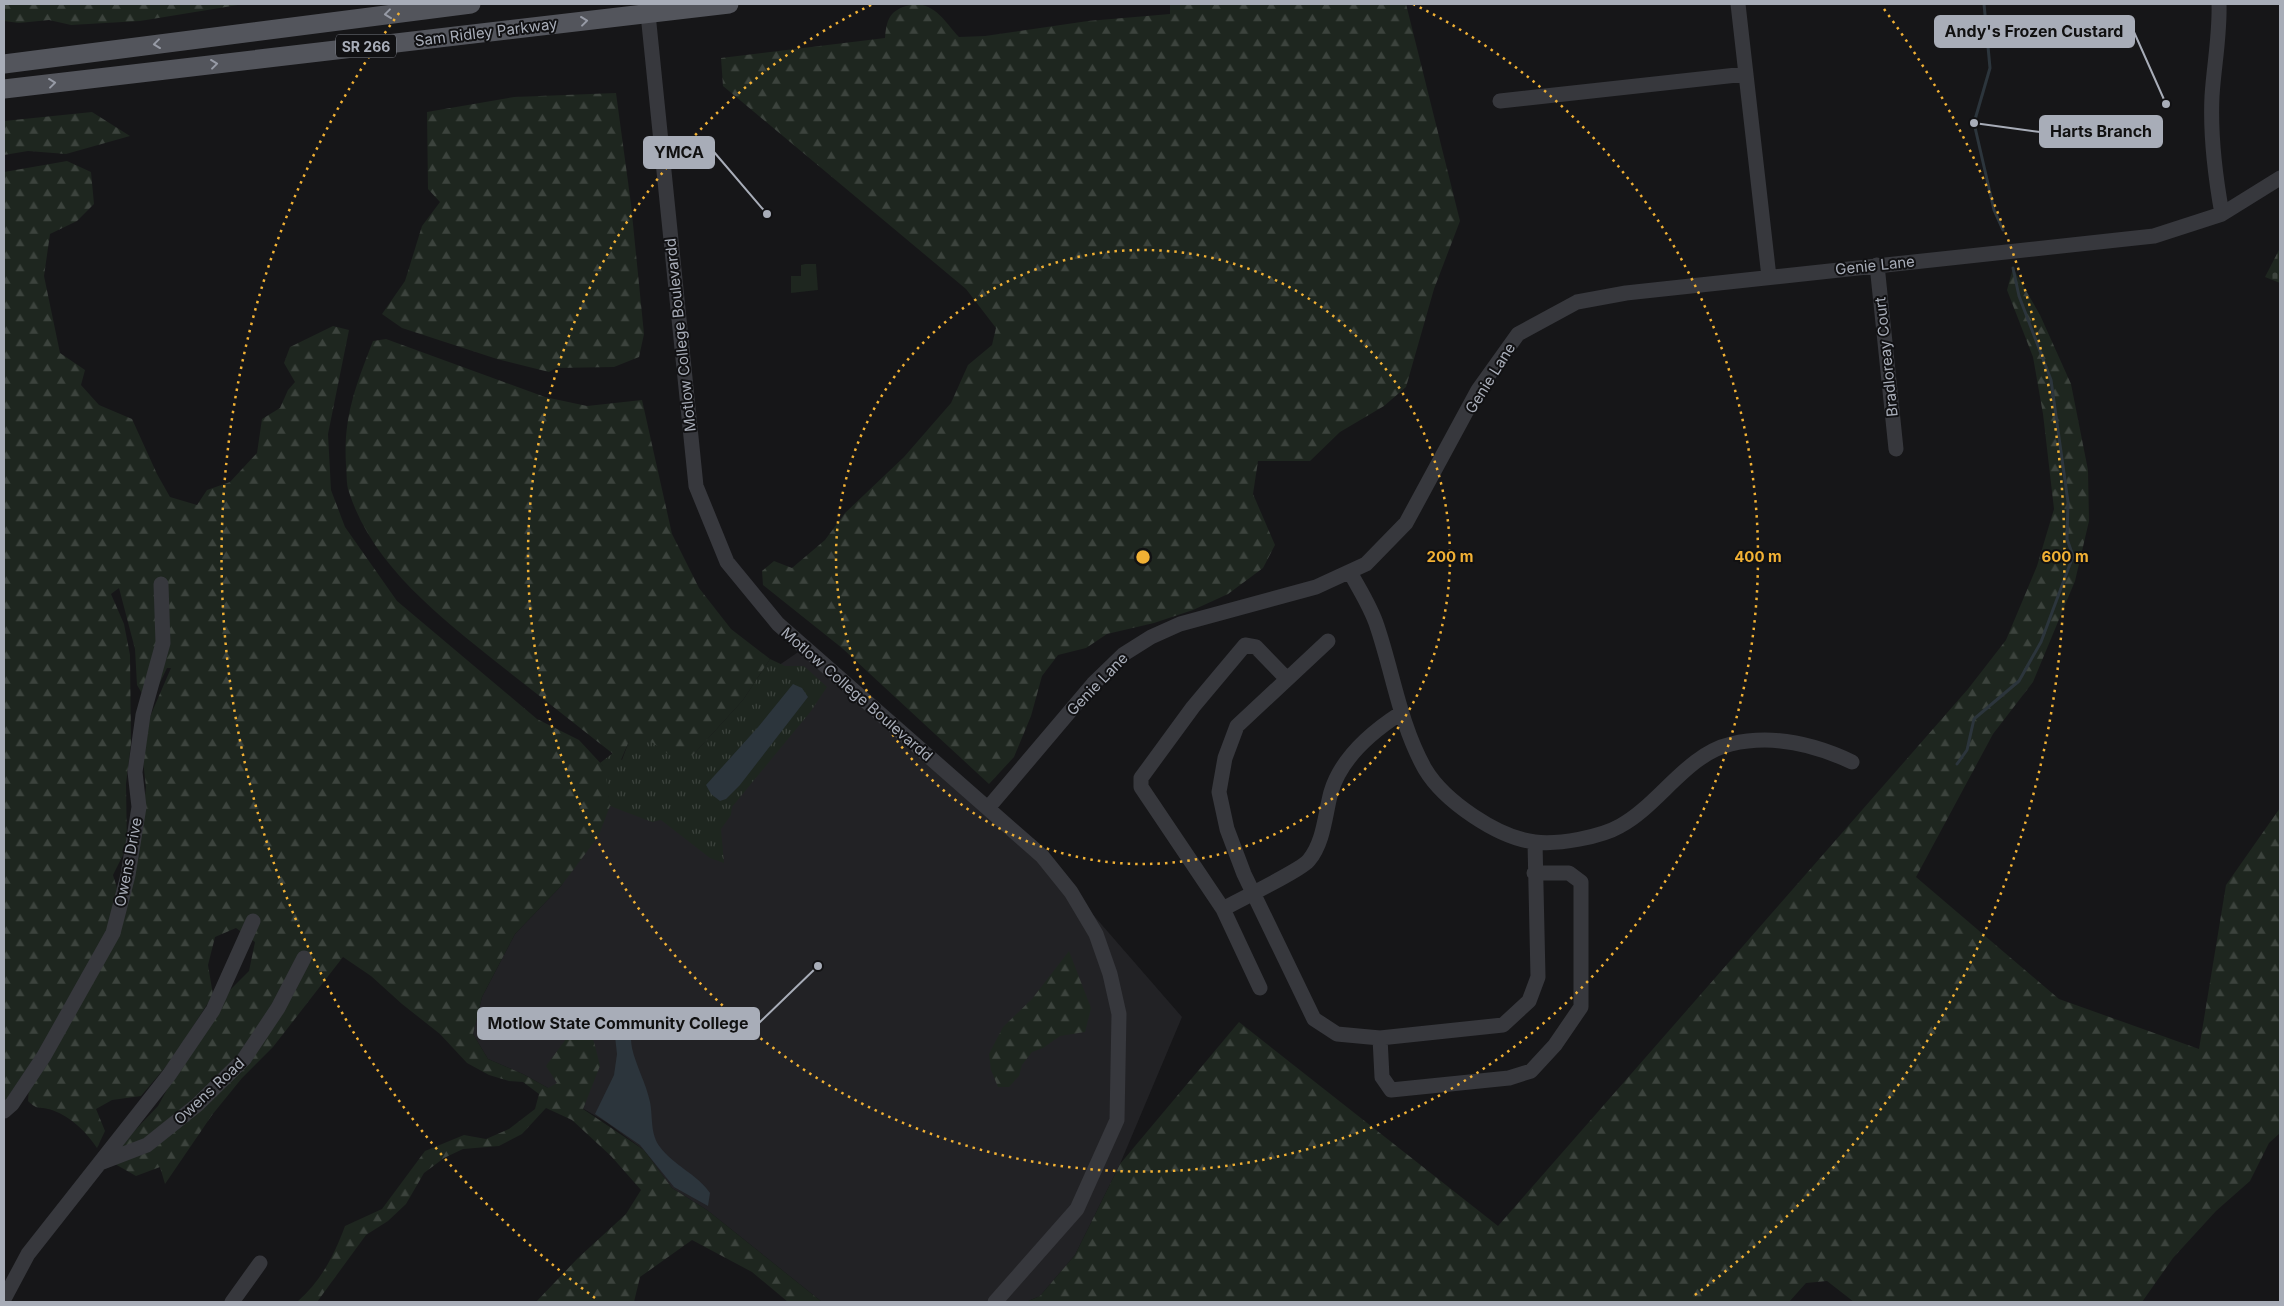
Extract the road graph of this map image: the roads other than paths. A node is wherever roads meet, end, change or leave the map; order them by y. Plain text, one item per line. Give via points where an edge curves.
1 (471, 4) edge
2 (729, 4) edge
3 (1738, 4) edge
4 (2219, 4) edge
5 (648, 8) edge
6 (4, 64) edge
7 (1746, 74) junction
8 (4, 89) edge
9 (1500, 101) dead end
10 (2280, 178) edge
11 (2222, 214) junction
12 (1877, 265) junction
13 (1769, 276) junction
14 (1896, 449) dead end
15 (1350, 572) junction
16 (161, 584) dead end
17 (1328, 641) dead end
18 (1287, 679) junction
19 (1401, 713) junction
20 (1852, 762) dead end
21 (988, 808) junction
22 (1535, 842) junction
23 (1534, 873) junction
24 (1253, 892) junction
25 (1223, 909) junction
26 (253, 921) dead end
27 (304, 958) dead end
28 (1260, 988) dead end
29 (1380, 1038) junction
30 (4, 1111) edge
31 (98, 1164) junction
32 (260, 1263) dead end
33 (4, 1299) edge
34 (232, 1302) edge
35 (995, 1302) edge

1 -> 6 main road, Sam Ridley Parkway / SR 266
2 - 5 main road, Sam Ridley Parkway / SR 266
3 - 7 street
4 - 11 street via 2220,24 2212,96 2214,169
8 -> 5 main road, Sam Ridley Parkway / SR 266
5 - 21 street, Motlow College Boulevardd via 696,486 727,562 778,624
7 - 9 street
7 - 13 street
10 - 11 street, Genie Lane
11 - 12 street, Genie Lane via 2154,236
12 - 13 street, Genie Lane
12 - 14 street, Bradloreay Court
13 - 15 street, Genie Lane via 1577,302 1518,334 1478,390 1406,523 1366,564
15 - 19 street via 1376,624
15 - 21 street, Genie Lane via 1316,587 1180,624 1124,654 1093,684
16 - 30 street, Owens Drive via 163,643 142,714 135,772 139,806 128,876 114,933 44,1056
17 - 18 street
18 - 24 street via 1237,726 1225,758 1219,792 1227,829
18 - 25 street via 1256,647 1245,645 1193,707 1141,778 1141,787
19 - 22 street via 1426,769 1450,798 1472,816 1504,832
19 - 24 street via 1376,729 1349,760 1332,789 1318,846 1308,862
20 - 22 street via 1830,752 1775,738 1730,744 1706,756 1619,827 1577,840
21 - 35 street, Motlow College Boulevardd via 1042,856 1071,892 1096,934 1119,1014 1117,1120 1078,1210
22 - 23 street
23 - 29 street via 1538,977 1528,1001 1503,1025
23 - 29 street via 1569,873 1581,882 1581,1007 1555,1045 1531,1072 1509,1078 1391,1090 1382,1076
24 - 25 street
24 - 29 street via 1314,1019 1337,1034
25 - 28 street
26 - 31 street via 213,1010 169,1076
27 - 31 street, Owens Road via 278,1008 244,1059 197,1105 147,1145
31 - 33 street via 28,1254
32 - 34 street

